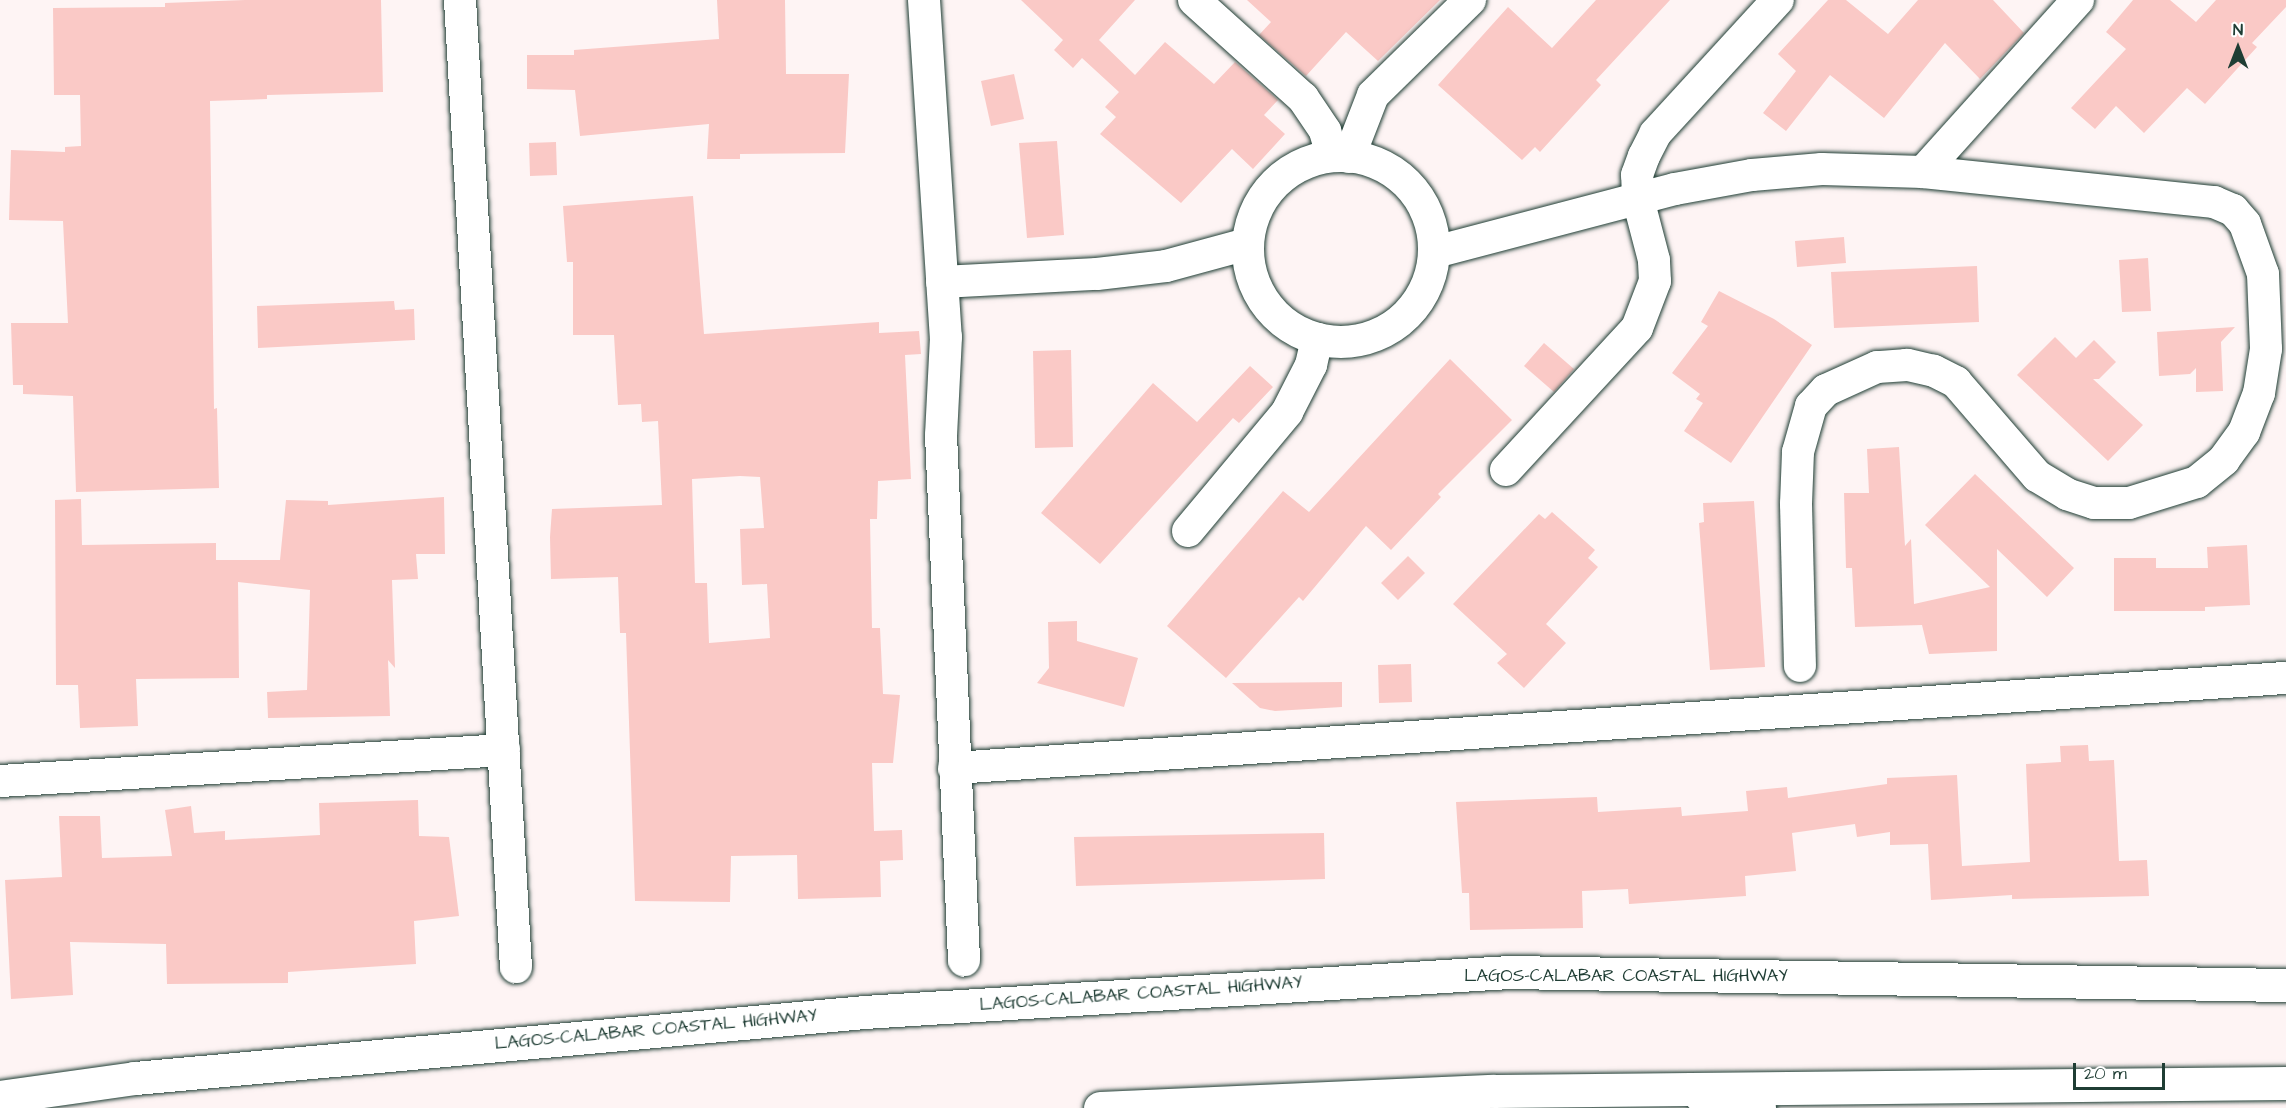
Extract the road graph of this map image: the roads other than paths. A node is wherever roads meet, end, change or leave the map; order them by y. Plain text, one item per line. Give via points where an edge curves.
1 (460, 0) edge
2 (924, 0) edge
3 (1194, 0) edge
4 (1470, 0) edge
5 (1778, 0) edge
6 (2078, 0) edge
7 (1340, 156) junction
8 (1923, 172) junction
9 (1638, 199) junction
10 (1247, 244) junction
11 (1435, 252) junction
12 (942, 282) junction
13 (1317, 339) junction
14 (1506, 470) dead end
15 (1188, 531) dead end
16 (1800, 666) dead end
17 (2286, 678) edge
18 (504, 750) junction
19 (954, 768) junction
20 (0, 781) edge
21 (964, 960) dead end
22 (516, 967) dead end
23 (2286, 985) edge
24 (2286, 1083) edge
25 (1659, 1089) junction
26 (0, 1097) edge
27 (1100, 1108) edge
28 (1760, 1108) edge

1 - 18 street
2 - 12 street
3 - 7 street via 1303,98
4 - 7 street via 1373,95
5 - 9 street via 1655,135 1637,175
6 - 8 street
7 - 10 street via 1301,164 1272,185 1254,213
7 - 11 street via 1364,158 1394,171 1418,194 1430,219
8 - 9 street via 1822,169 1752,175
8 - 16 street via 2214,202 2234,210 2245,224 2263,274 2266,350 2259,393 2244,432 2224,460 2197,482 2129,503 2094,503 2067,494 2037,476 1956,382 1934,371 1907,365 1877,367 1826,390 1811,406 1798,452
9 - 11 street
9 - 14 street via 1654,260 1655,281 1637,328
10 - 12 street via 1166,266
10 - 13 street via 1252,276 1266,305 1287,325
11 - 13 street via 1429,283 1412,311 1381,333 1349,342
12 - 19 street via 946,337 941,435
13 - 15 street via 1311,365 1287,411
17 - 19 street
18 - 20 street
18 - 22 street
19 - 21 street
23 - 26 highway, LAGOS-CALABAR COASTAL HIGHWAY via 1509,972 864,1011 135,1078
24 - 25 highway
25 - 27 highway via 1494,1091
25 - 28 street

